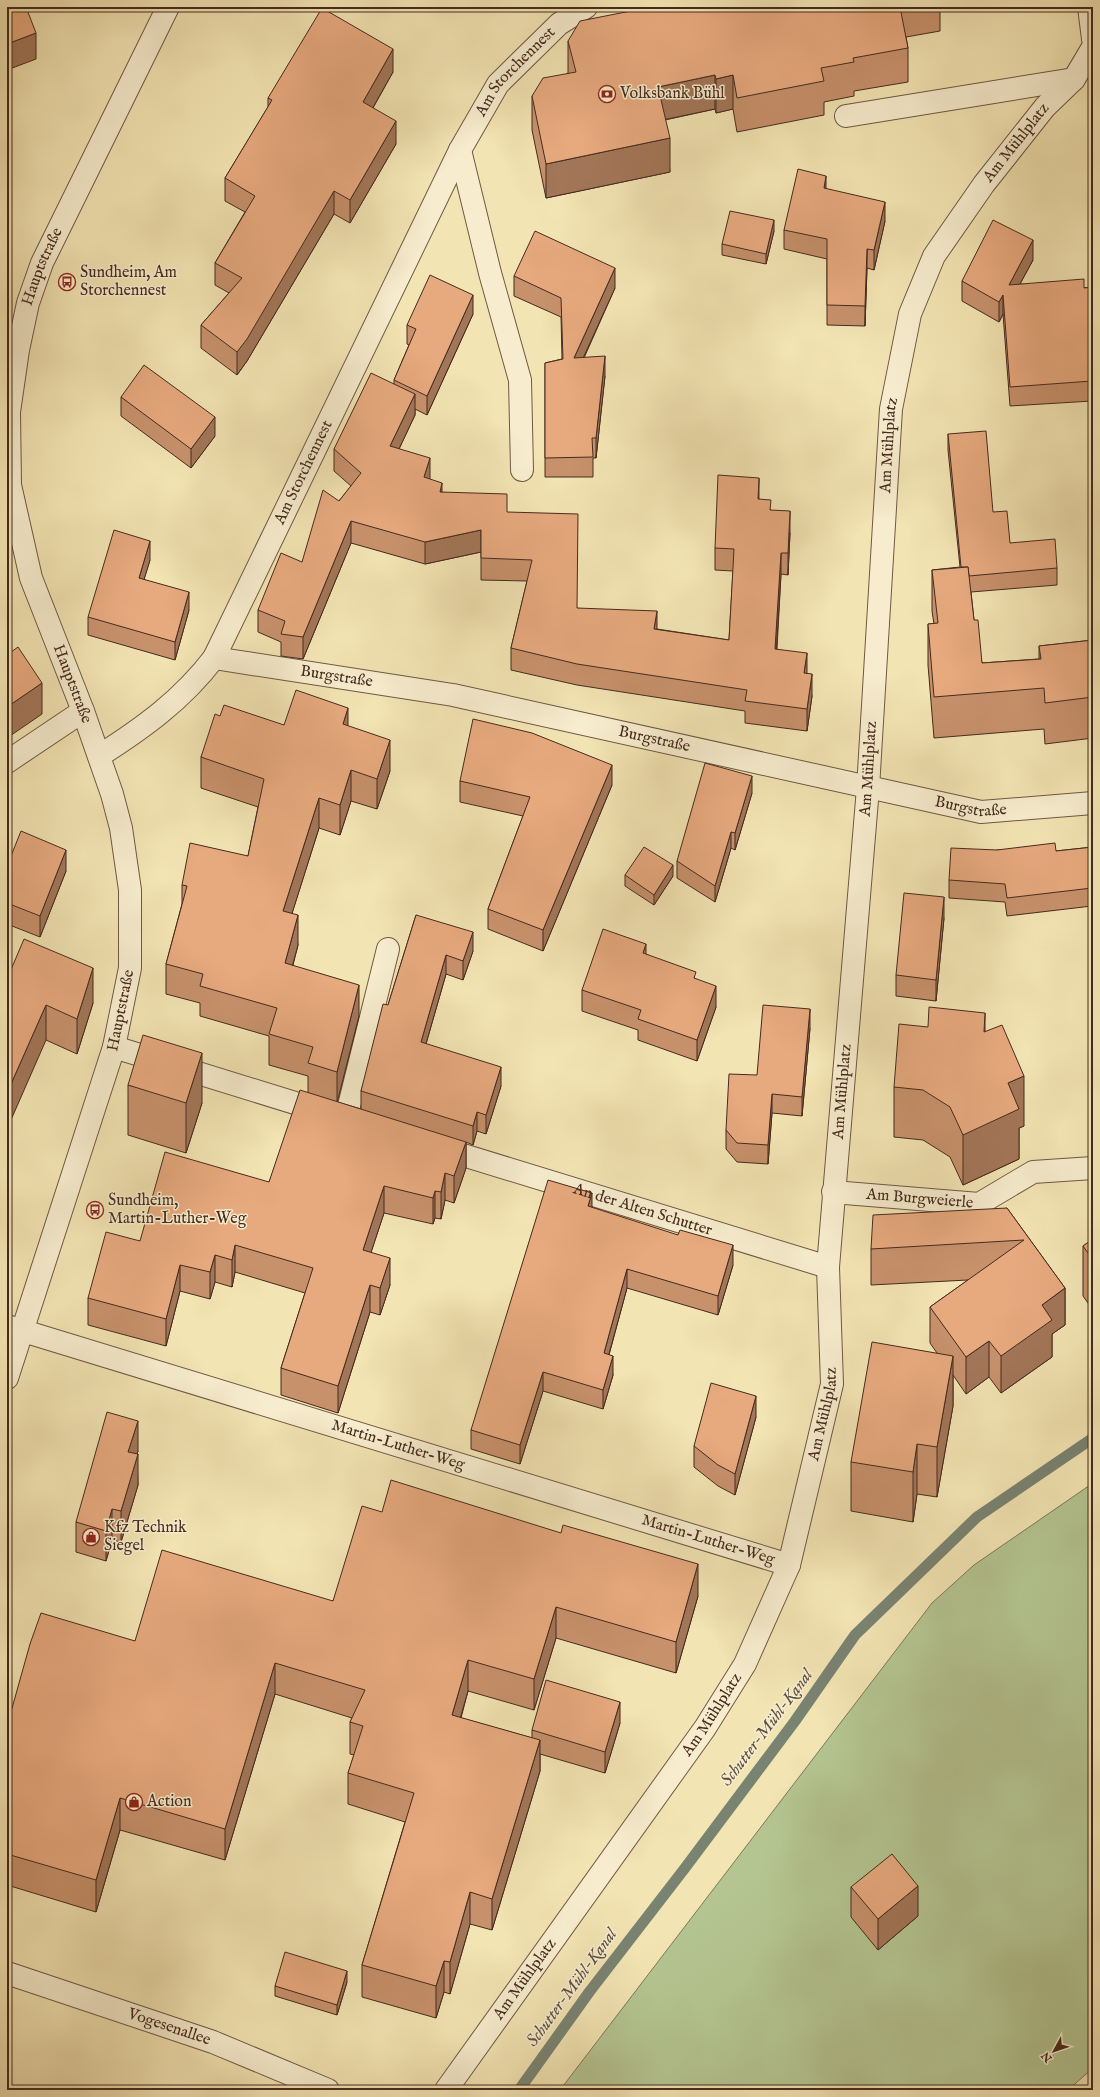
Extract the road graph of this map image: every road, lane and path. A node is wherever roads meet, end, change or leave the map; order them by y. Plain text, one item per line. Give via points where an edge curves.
1 (168, 7) edge
2 (586, 7) edge
3 (1089, 7) edge
4 (1093, 39) edge
5 (1093, 47) edge
6 (1074, 79) junction
7 (846, 116) dead end
8 (460, 150) junction
9 (522, 470) dead end
10 (214, 658) junction
11 (83, 711) junction
12 (99, 756) junction
13 (7, 762) edge
14 (868, 788) junction
15 (1093, 803) edge
16 (388, 949) dead end
17 (114, 1047) junction
18 (346, 1118) junction
19 (368, 1125) edge
20 (421, 1142) edge
21 (1093, 1168) edge
22 (833, 1192) junction
23 (828, 1267) junction
24 (14, 1329) edge
25 (7, 1378) edge
26 (789, 1565) junction
27 (7, 1973) edge
28 (328, 2090) edge
29 (446, 2090) edge

1 - 11 street, Hauptstraße via 42,263 24,323 9,412 10,485 31,578
2 - 8 street, Am Storchennest via 559,24 498,84
3 - 4 street
5 - 6 street, Am Mühlplatz
6 - 7 street
6 - 14 street, Am Mühlplatz via 1045,107 984,184 934,256 910,314 891,409
8 - 9 street via 490,273 520,380
8 - 10 street, Am Storchennest
10 - 12 street, Am Storchennest via 185,693 154,720
10 - 14 street, Burgstraße via 453,695
11 - 12 street, Hauptstraße
11 - 13 street
12 - 17 street, Hauptstraße via 121,828 130,890 130,968
14 - 15 street, Burgstraße via 981,812
14 - 22 street, Am Mühlplatz
16 - 18 street
17 - 18 street
17 - 24 street, Hauptstraße
18 - 19 street
20 - 23 street, An der Alten Schutter
21 - 22 street, Am Burgweierle via 1033,1172 979,1204
22 - 23 street, Am Mühlplatz
23 - 26 street, Am Mühlplatz via 832,1384
24 - 25 street, Hauptstraße
24 - 26 street, Martin-Luther-Weg
26 - 29 street, Am Mühlplatz via 745,1664 705,1728
27 - 28 street, Vogesenallee via 213,2042

